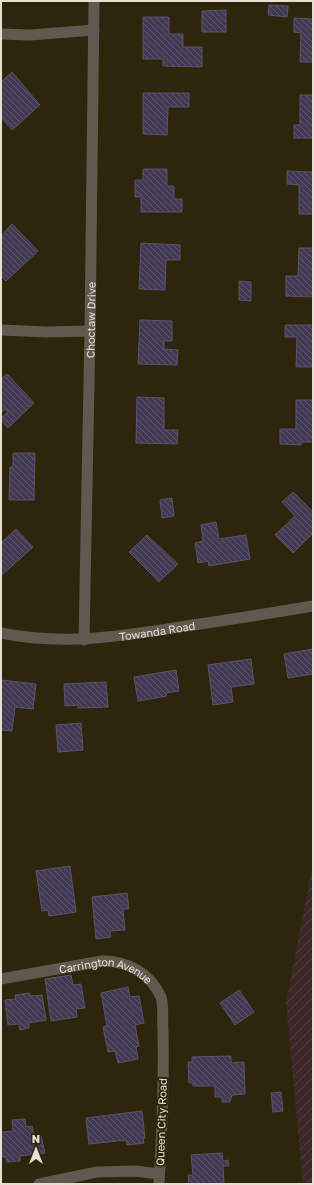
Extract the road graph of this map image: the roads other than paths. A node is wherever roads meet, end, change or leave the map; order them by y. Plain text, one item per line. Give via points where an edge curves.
1 (94, 1) edge
2 (94, 30) junction
3 (1, 34) edge
4 (1, 330) edge
5 (90, 331) junction
6 (313, 606) edge
7 (1, 633) edge
8 (84, 640) junction
9 (1, 979) edge
10 (163, 1060) joint
11 (159, 1179) edge
12 (39, 1184) edge

1 - 2 street, Choctaw Drive
2 - 3 street via 30,35
2 - 5 street, Choctaw Drive
4 - 5 street
5 - 8 street, Choctaw Drive
6 - 8 street, Towanda Road via 127,636
7 - 8 street, Towanda Road via 40,639
9 - 10 street, Carrington Avenue via 102,961 128,964 145,974 162,999
10 - 11 street, Queen City Road
11 - 12 street via 135,1172 97,1172

